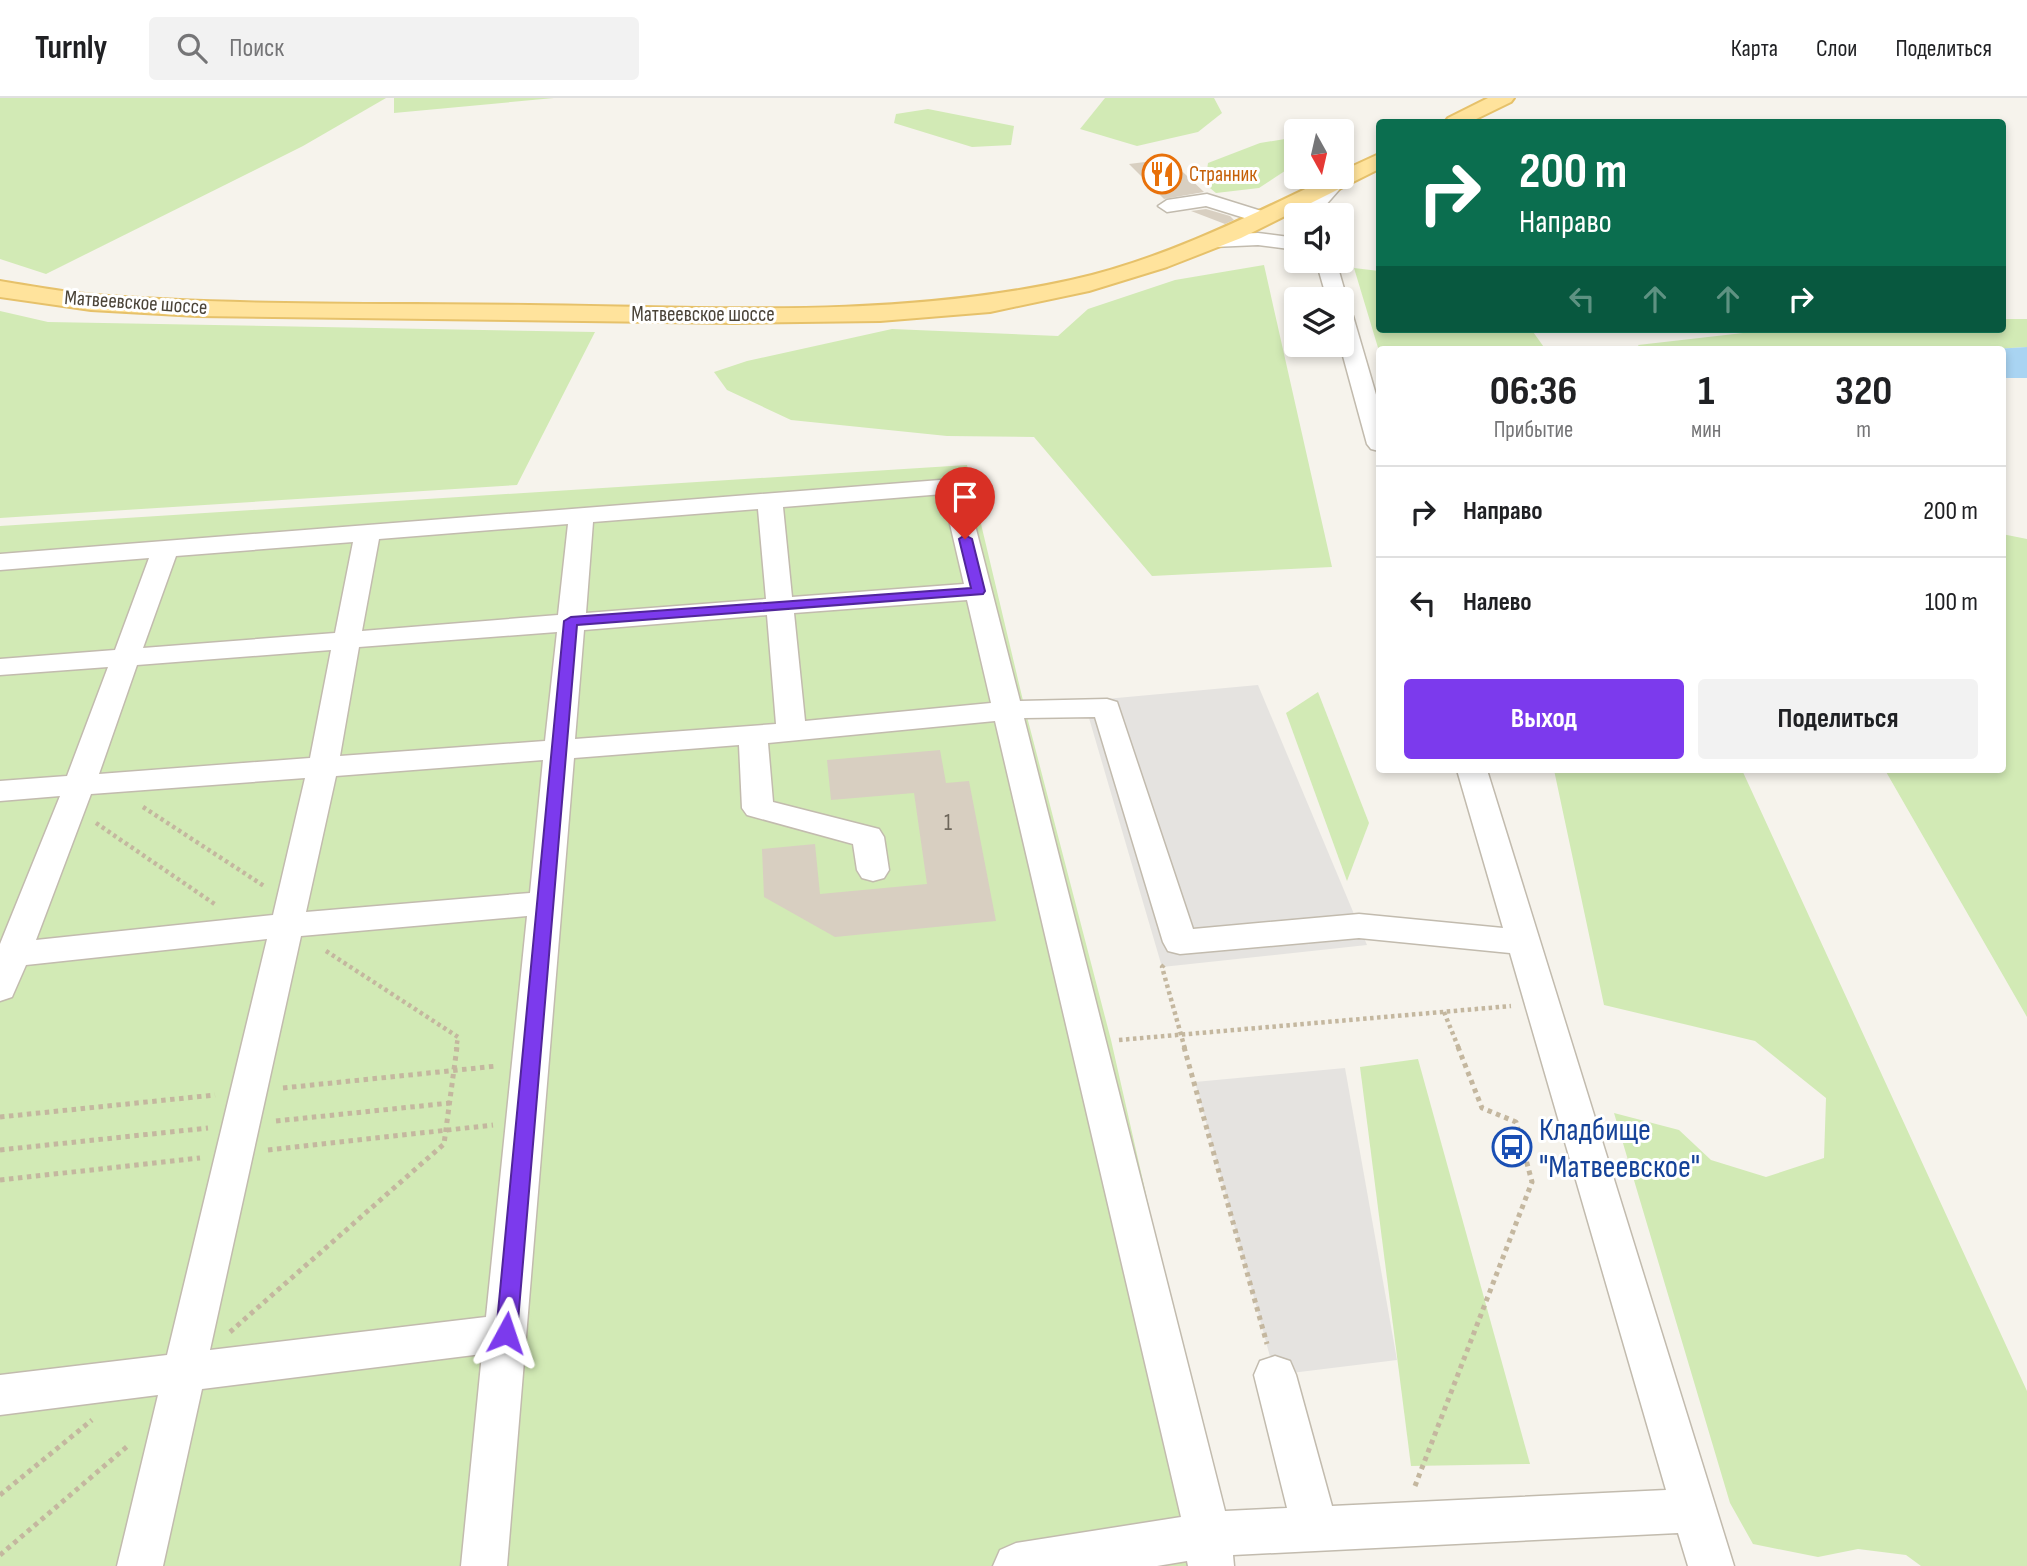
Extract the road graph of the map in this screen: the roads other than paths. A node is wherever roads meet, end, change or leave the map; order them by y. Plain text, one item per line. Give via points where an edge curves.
1 (1504, 98) edge
2 (1461, 119) edge
3 (1376, 162) edge
4 (1354, 174) edge
5 (1354, 179) edge
6 (1376, 183) edge
7 (1323, 189) edge
8 (1333, 189) edge
9 (1318, 203) edge
10 (1167, 206) dead end
11 (1264, 218) junction
12 (1213, 241) junction
13 (1284, 242) edge
14 (0, 289) edge
15 (1354, 357) edge
16 (1376, 434) edge
17 (770, 501) junction
18 (581, 516) junction
19 (367, 533) junction
20 (165, 549) junction
21 (0, 562) edge
22 (978, 591) junction
23 (780, 607) junction
24 (571, 621) junction
25 (346, 640) junction
26 (125, 657) junction
27 (0, 667) edge
28 (1008, 711) junction
29 (790, 732) junction
30 (753, 735) junction
31 (559, 749) junction
32 (323, 767) junction
33 (1473, 773) edge
34 (0, 792) edge
35 (86, 792) junction
36 (873, 870) dead end
37 (545, 903) junction
38 (289, 914) junction
39 (1522, 942) junction
40 (6, 955) edge
41 (0, 988) edge
42 (506, 1333) junction
43 (1275, 1375) road end
44 (168, 1385) junction
45 (0, 1395) edge
46 (1693, 1510) junction
47 (1315, 1528) junction
48 (1210, 1550) edge
49 (140, 1566) edge
50 (484, 1566) edge
51 (1016, 1566) edge
52 (1711, 1566) edge

1 - 2 main road
3 - 4 main road, Матвеевское шоссе
5 - 6 main road
7 - 11 main road, Матвеевское шоссе
8 - 9 street
10 - 11 street via 1207,200
11 - 12 main road, Матвеевское шоссе
12 - 13 street
12 - 14 main road, Матвеевское шоссе via 1080,286 990,304 880,313 197,308 91,302
15 - 16 street
17 - 18 street
17 - 22 street via 953,486
17 - 23 street
18 - 19 street
18 - 24 street
19 - 20 street
19 - 25 street
20 - 21 street
20 - 26 street
22 - 23 street
22 - 28 street
23 - 24 street
23 - 29 street
24 - 25 street
24 - 31 street
25 - 26 street
25 - 32 street
26 - 27 street
26 - 35 street
28 - 29 street
28 - 39 street via 1107,708 1180,942 1359,926
28 - 48 street
29 - 30 street
30 - 31 street
30 - 36 street via 758,808 868,837
31 - 32 street
31 - 37 street
32 - 35 street
32 - 38 street
33 - 39 street
34 - 35 street
35 - 40 street
37 - 38 street
37 - 42 street
38 - 40 street via 251,929
38 - 44 street
39 - 46 street
40 - 41 street
42 - 44 street
42 - 50 street
43 - 47 street
44 - 45 street
44 - 49 street
46 - 47 street
46 - 52 street
47 - 48 street
48 - 51 street

